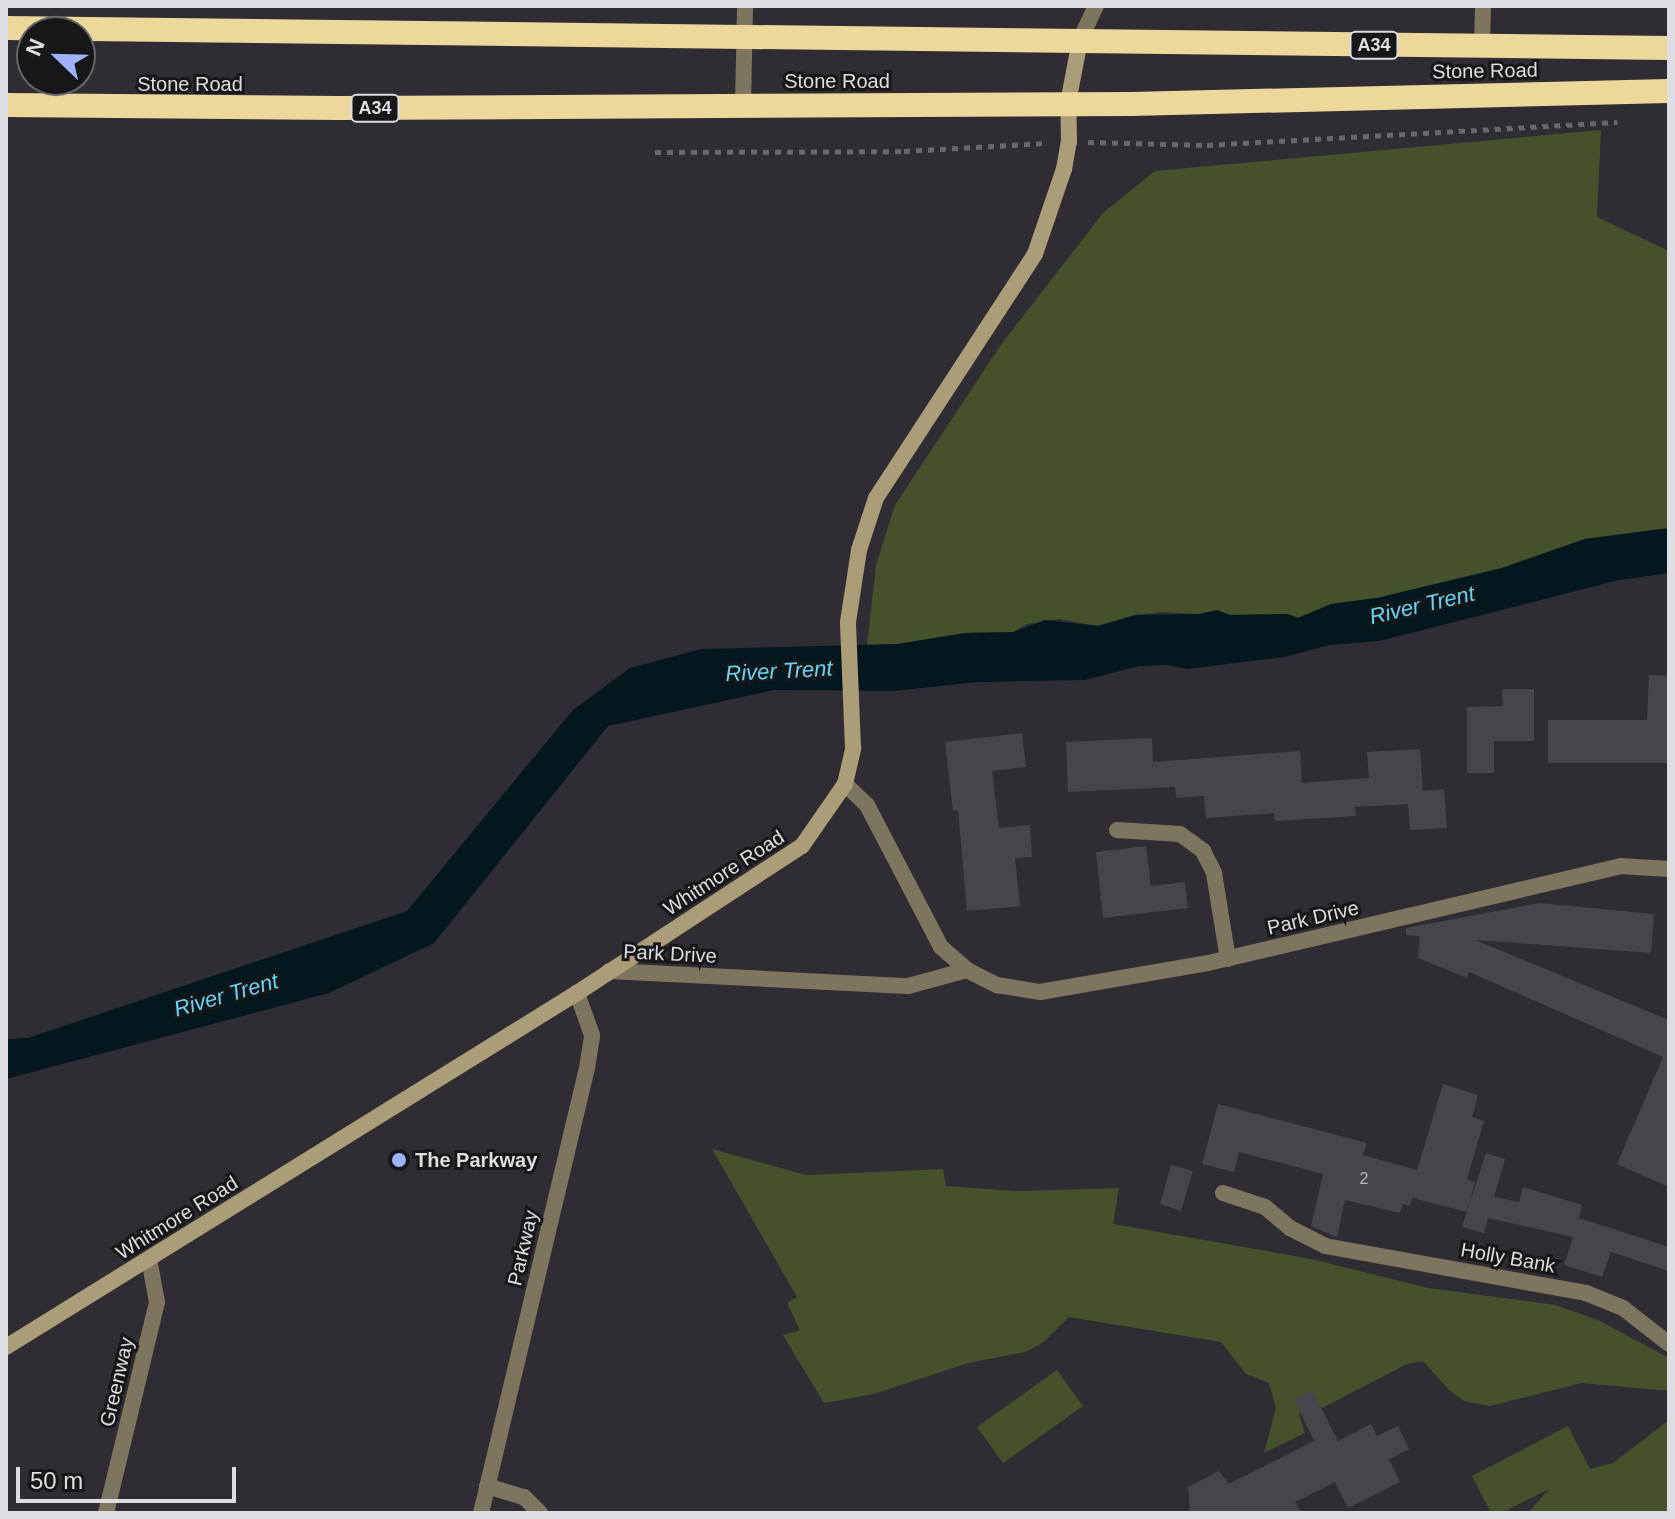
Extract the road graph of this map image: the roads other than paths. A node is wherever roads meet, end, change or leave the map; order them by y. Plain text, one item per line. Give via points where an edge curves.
1 (745, 6) edge
2 (1096, 6) edge
3 (1483, 6) edge
4 (6, 28) edge
5 (745, 36) junction
6 (1080, 40) junction
7 (1482, 46) junction
8 (1669, 48) edge
9 (1669, 91) edge
10 (1068, 103) junction
11 (6, 105) edge
12 (743, 105) junction
13 (845, 784) junction
14 (1117, 830) dead end
15 (1669, 869) edge
16 (1228, 959) junction
17 (967, 970) junction
18 (609, 971) junction
19 (577, 993) junction
20 (1223, 1193) dead end
21 (149, 1259) junction
22 (1669, 1344) edge
23 (6, 1347) edge
24 (487, 1486) junction
25 (106, 1513) edge
26 (481, 1513) edge
27 (540, 1513) edge

1 - 5 street
2 - 6 street
3 - 7 street
4 - 5 highway, Stone Road / A34
5 - 6 highway, Stone Road / A34
5 - 12 street
6 - 7 highway, Stone Road / A34
6 - 10 main road, Whitmore Road
7 - 8 highway, Stone Road / A34
9 - 10 highway, Stone Road / A34
10 - 12 highway, Stone Road / A34
10 - 13 main road, Whitmore Road via 1069,142 1035,254 876,498 859,550 848,622 853,748
11 - 12 highway, Stone Road / A34
13 - 17 street, Park Drive via 867,805 941,947
13 - 18 main road, Whitmore Road via 802,846
14 - 16 street via 1180,834 1203,851 1214,873
15 - 16 street, Park Drive via 1620,866
16 - 17 street, Park Drive via 1040,992 997,985
17 - 18 street, Park Drive via 908,986
18 - 19 main road, Whitmore Road
19 - 21 main road, Whitmore Road
19 - 24 street, Parkway via 592,1035 587,1068
20 - 22 street, Holly Bank via 1265,1207 1325,1246 1586,1293 1623,1308
21 - 23 main road, Whitmore Road
21 - 25 street, Greenway via 157,1302
24 - 26 street, Parkway
24 - 27 street via 524,1497

